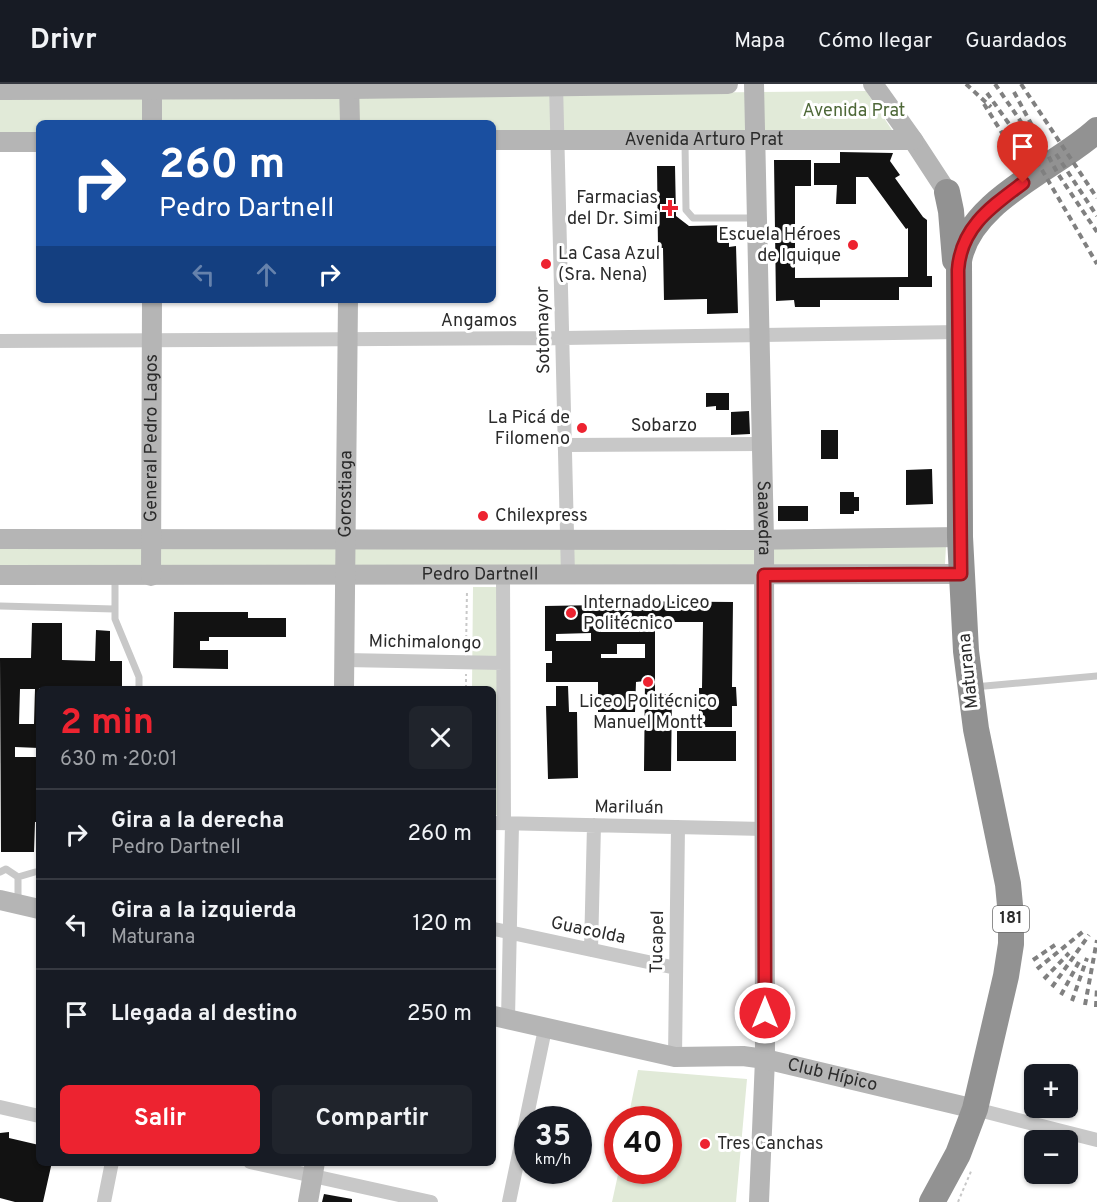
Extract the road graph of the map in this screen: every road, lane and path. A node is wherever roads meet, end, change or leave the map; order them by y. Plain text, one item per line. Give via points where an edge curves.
1 (728, 84) edge
2 (754, 84) edge
3 (873, 84) edge
4 (556, 86) edge
5 (152, 87) edge
6 (349, 87) edge
7 (0, 90) edge
8 (152, 120) edge
9 (350, 120) edge
10 (1096, 131) edge
11 (755, 139) junction
12 (496, 140) edge
13 (558, 140) junction
14 (685, 140) junction
15 (914, 140) junction
16 (0, 142) edge
17 (36, 142) edge
18 (947, 192) junction
19 (1005, 197) junction
20 (982, 217) junction
21 (757, 218) junction
22 (958, 270) junction
23 (152, 303) edge
24 (348, 303) edge
25 (959, 332) junction
26 (760, 335) junction
27 (562, 338) junction
28 (152, 340) junction
29 (347, 340) junction
30 (0, 341) edge
31 (762, 444) junction
32 (565, 445) junction
33 (960, 537) junction
34 (0, 539) edge
35 (151, 539) junction
36 (347, 539) junction
37 (568, 539) junction
38 (764, 540) junction
39 (961, 574) junction
40 (0, 575) edge
41 (346, 575) junction
42 (467, 575) junction
43 (503, 575) junction
44 (568, 575) junction
45 (764, 575) junction
46 (115, 576) junction
47 (151, 576) junction
48 (0, 606) edge
49 (114, 609) junction
50 (345, 660) junction
51 (466, 662) junction
52 (503, 663) junction
53 (1097, 676) edge
54 (139, 686) edge
55 (345, 686) edge
56 (466, 686) edge
57 (969, 688) junction
58 (499, 743) edge
59 (503, 823) edge
60 (594, 825) junction
61 (678, 827) junction
62 (765, 829) junction
63 (0, 872) edge
64 (35, 872) dead end
65 (18, 876) junction
66 (9, 902) edge
67 (36, 908) edge
68 (496, 929) edge
69 (511, 933) junction
70 (591, 950) junction
71 (676, 968) junction
72 (501, 1018) edge
73 (545, 1029) junction
74 (675, 1057) junction
75 (765, 1059) junction
76 (0, 1107) edge
77 (975, 1109) junction
78 (36, 1115) edge
79 (1097, 1140) edge
80 (111, 1166) edge
81 (282, 1166) edge
82 (973, 1166) dead end
83 (314, 1170) edge
84 (104, 1202) edge
85 (308, 1202) edge
86 (431, 1202) edge
87 (509, 1202) edge
88 (759, 1202) edge
89 (932, 1202) edge
90 (958, 1202) edge

1 - 4 street
2 - 11 street, Saavedra
3 - 15 street
4 - 6 street
4 - 13 street, Sotomayor
5 - 6 street
5 - 7 street
5 - 8 street
6 - 9 street
10 - 19 highway, Maturana / 181
11 - 14 street, Avenida Arturo Prat
11 - 15 street, Avenida Arturo Prat
11 - 21 street, Saavedra
12 - 13 street, Avenida Arturo Prat
13 - 14 street, Avenida Arturo Prat
13 - 27 street, Sotomayor
14 - 21 lane via 686,210 693,218
15 - 18 street
16 - 17 street
18 - 19 highway via 972,201
18 - 20 highway via 959,209
18 - 22 highway
19 - 20 highway, Maturana / 181
20 - 22 highway, Maturana / 181 via 962,246
21 - 26 street, Saavedra
22 - 25 highway, Maturana / 181
23 - 28 street, General Pedro Lagos
24 - 29 street, Gorostiaga
25 - 26 street, Angamos
25 - 33 highway, Maturana / 181
26 - 27 street, Angamos
26 - 31 street, Saavedra
27 - 29 street, Angamos
27 - 32 street, Sotomayor
28 - 29 street, Angamos
28 - 30 street, Angamos
28 - 35 street, General Pedro Lagos
29 - 36 street, Gorostiaga
31 - 32 street, Sobarzo
31 - 38 street, Saavedra
32 - 37 street, Sotomayor
33 - 38 street, Pedro Dartnell
33 - 39 highway, Maturana / 181
34 - 35 street, Pedro Dartnell
35 - 36 street, Pedro Dartnell
35 - 47 street, General Pedro Lagos
36 - 37 street, Pedro Dartnell
36 - 41 street, Gorostiaga
37 - 38 street, Pedro Dartnell
37 - 44 street, Sotomayor
38 - 45 street, Saavedra
39 - 45 street, Pedro Dartnell
39 - 57 highway, Maturana / 181
40 - 46 street, Pedro Dartnell
41 - 42 street, Pedro Dartnell
41 - 47 street, Pedro Dartnell
41 - 50 street, Gorostiaga
42 - 43 street, Pedro Dartnell
42 - 51 path
43 - 44 street, Pedro Dartnell
43 - 52 street
44 - 45 street, Pedro Dartnell
45 - 62 street, Saavedra
46 - 47 street, Pedro Dartnell
46 - 49 lane
48 - 49 lane
49 - 54 lane
50 - 51 street, Michimalongo
50 - 55 street, Gorostiaga
51 - 52 street, Michimalongo
51 - 56 path
52 - 58 street
53 - 57 lane
57 - 77 highway, Maturana / 181 via 1011,916 1006,976
58 - 59 street
59 - 60 street, Mariluán
59 - 69 street
60 - 61 street, Mariluán
60 - 70 street
61 - 62 street, Mariluán
61 - 71 street, Tucapel
62 - 75 street, Saavedra
63 - 65 lane via 6,869
64 - 65 lane
65 - 66 lane
66 - 67 street
68 - 69 street, Guacolda
69 - 70 street, Guacolda
69 - 72 street
70 - 71 street, Guacolda
71 - 74 street, Tucapel
72 - 73 street, Club Hípico
73 - 74 street, Club Hípico
73 - 87 street
74 - 75 street, Club Hípico
75 - 77 street, Club Hípico
75 - 88 street, Saavedra
76 - 78 street
77 - 79 street, Club Hípico
77 - 89 highway, Maturana / 181 via 958,1154
80 - 84 street
81 - 83 street
82 - 90 path
83 - 85 street
83 - 86 street

